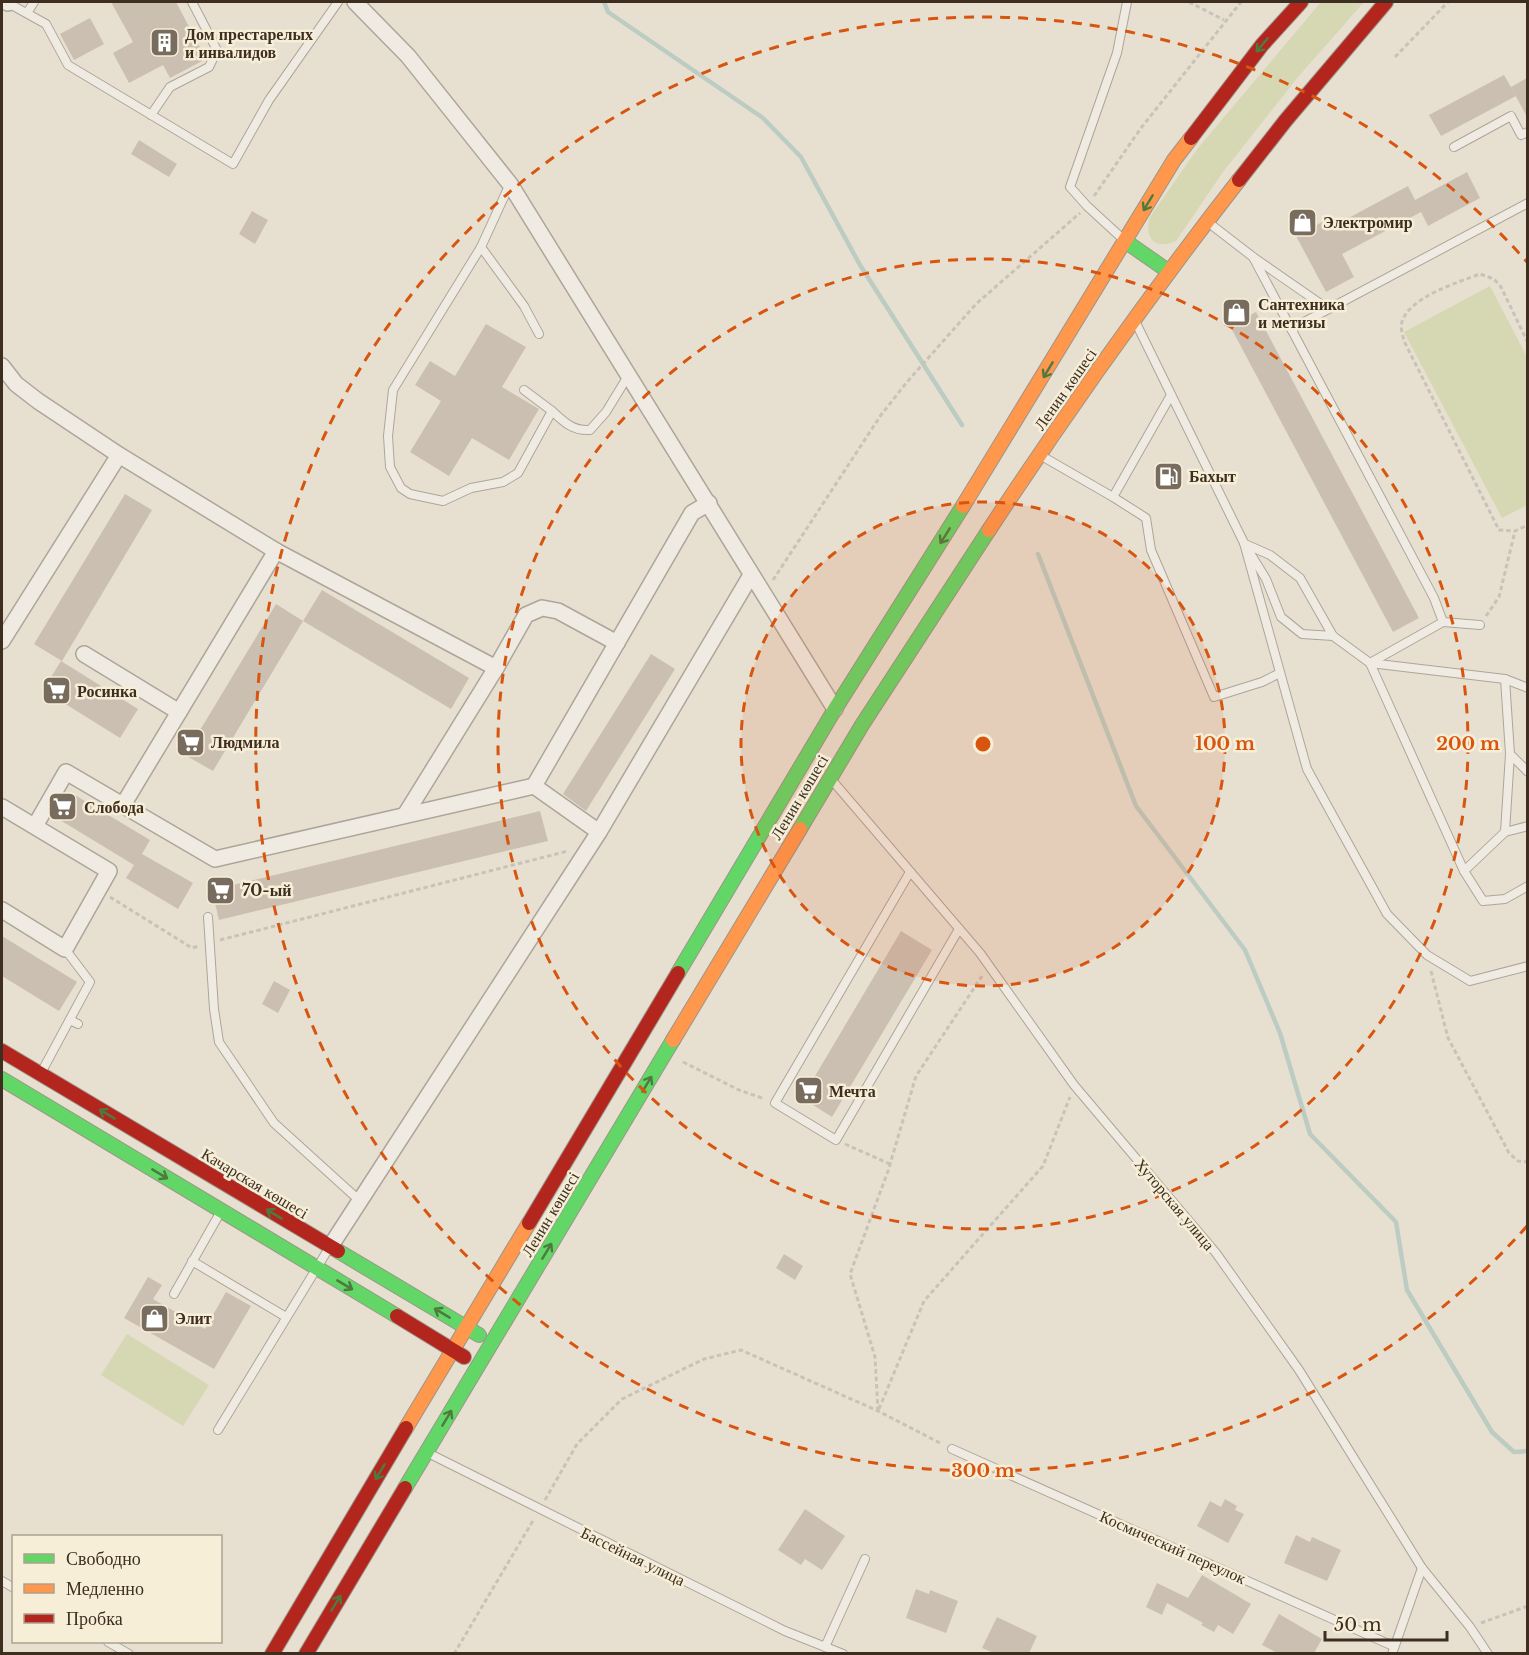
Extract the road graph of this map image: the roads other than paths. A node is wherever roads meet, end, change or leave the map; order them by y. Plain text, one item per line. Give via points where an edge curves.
1 (7, 2) edge
2 (34, 2) edge
3 (192, 2) edge
4 (338, 2) edge
5 (355, 2) edge
6 (1127, 2) edge
7 (1301, 2) edge
8 (1386, 2) edge
9 (27, 13) junction
10 (151, 115) junction
11 (1527, 132) edge
12 (1454, 147) dead end
13 (510, 184) junction
14 (1527, 203) edge
15 (1208, 222) junction
16 (1125, 241) junction
17 (481, 247) junction
18 (1253, 257) junction
19 (1168, 271) junction
20 (1328, 309) junction
21 (1134, 320) junction
22 (1291, 329) junction
23 (539, 334) dead end
24 (2, 366) edge
25 (628, 376) junction
26 (524, 390) dead end
27 (1171, 395) junction
28 (552, 411) junction
29 (1039, 454) junction
30 (119, 455) junction
31 (1113, 496) junction
32 (709, 503) junction
33 (1244, 543) junction
34 (276, 550) junction
35 (751, 575) junction
36 (1443, 622) junction
37 (1480, 626) road end
38 (1334, 636) junction
39 (2, 641) edge
40 (617, 643) junction
41 (84, 654) dead end
42 (1370, 663) junction
43 (496, 668) junction
44 (1280, 673) junction
45 (1505, 679) junction
46 (1527, 688) edge
47 (179, 712) junction
48 (848, 717) junction
49 (1510, 754) junction
50 (1527, 771) edge
51 (830, 778) junction
52 (534, 786) junction
53 (123, 805) junction
54 (2, 807) edge
55 (405, 815) junction
56 (35, 826) junction
57 (1527, 826) edge
58 (1505, 832) junction
59 (595, 839) junction
60 (1464, 871) junction
61 (910, 872) junction
62 (1527, 886) edge
63 (2, 910) edge
64 (208, 917) dead end
65 (959, 929) junction
66 (65, 949) junction
67 (1527, 966) edge
68 (70, 1020) junction
69 (78, 1024) dead end
70 (2, 1051) edge
71 (40, 1074) junction
72 (2, 1079) edge
73 (360, 1201) junction
74 (221, 1211) junction
75 (330, 1247) junction
76 (192, 1261) junction
77 (316, 1268) junction
78 (174, 1294) dead end
79 (286, 1317) junction
80 (467, 1328) junction
81 (492, 1343) junction
82 (453, 1350) junction
83 (478, 1366) junction
84 (218, 1430) dead end
85 (952, 1449) road end
86 (426, 1452) junction
87 (866, 1558) dead end
88 (1422, 1568) junction
89 (112, 1643) edge
90 (825, 1647) junction
91 (1393, 1650) edge
92 (129, 1653) edge
93 (272, 1653) edge
94 (306, 1653) edge
95 (843, 1653) edge
96 (1488, 1653) edge

1 - 9 lane
2 - 9 lane
3 - 10 lane via 217,50 209,67 170,87
4 - 10 lane via 269,99 233,164
5 - 13 street via 408,56
6 - 16 lane via 1117,53 1070,187
7 -> 16 main road, Ленин көшесі via 1262,45 1174,160
8 - 15 main road, Ленин көшесі via 1286,120
9 - 10 lane via 46,24 68,65
11 - 12 lane via 1521,135 1511,116
13 - 17 lane
13 - 25 street
14 - 20 lane
15 - 18 lane
15 - 19 main road, Ленин көшесі
16 - 19 main road
16 -> 48 main road, Ленин көшесі via 1005,441
17 - 23 lane via 524,306
17 - 28 lane via 393,390 388,436 390,467 401,488 410,494 443,501 471,488 503,482 518,473
18 - 20 lane
18 - 22 lane
19 - 21 main road, Ленин көшесі
20 - 22 lane
21 - 27 lane
21 - 29 main road, Ленин көшесі
22 - 36 lane via 1434,598
24 - 30 street via 16,384 38,401
25 - 28 lane via 590,430 578,431
25 - 32 street
26 - 28 lane
27 - 31 lane
27 - 33 lane
29 - 31 lane
29 - 48 main road, Ленин көшесі
30 - 34 street
30 - 39 street
31 - 44 lane via 1146,518 1150,550 1214,697
32 - 35 street
32 - 40 street via 692,513
33 - 38 lane via 1270,555 1300,578
33 - 38 lane via 1266,579 1281,617 1302,634
33 - 44 lane
34 - 43 street
34 - 47 street
35 - 48 street
35 - 59 street
36 - 37 lane
36 - 42 lane
38 - 42 lane
40 - 43 street via 558,611 542,608 525,615
40 - 52 street
41 - 47 street
42 - 45 lane
42 - 60 lane
43 - 55 street
44 - 67 lane via 1307,769 1387,914 1426,955 1470,981
45 - 46 lane
45 - 49 lane
47 - 53 street
48 - 51 main road, Ленин көшесі
48 - 80 main road, Ленин көшесі
49 - 50 lane
49 - 58 lane
51 - 61 lane, Хуторская улица
81 -> 51 main road, Ленин көшесі
52 - 55 street
52 - 59 street
53 - 55 street via 215,859
53 - 56 street via 66,772
54 - 56 street
56 - 66 street via 109,871
57 - 58 lane
58 - 60 lane
59 - 73 street
60 - 62 lane via 1483,901 1505,898
61 - 65 lane, Хуторская улица
61 - 65 lane via 775,1103 836,1140
63 - 66 street
64 - 73 lane via 219,1042 274,1123
65 - 88 lane, Хуторская улица via 1074,1085 1216,1253 1299,1370
66 - 68 lane via 90,982
68 - 69 lane
68 - 71 lane
70 - 71 main road, Качарская көшесі
75 -> 71 main road, Качарская көшесі
72 -> 74 main road
73 - 75 street
74 - 76 lane
74 - 77 main road
75 - 77 lane
80 -> 75 main road, Качарская көшесі
76 - 78 lane
76 - 79 lane
77 - 79 lane
77 -> 82 main road
79 - 84 lane
80 - 81 main road, Качарская көшесі
80 - 82 main road, Ленин көшесі
81 - 83 main road, Ленин көшесі
82 - 83 main road
82 -> 93 main road, Ленин көшесі
86 -> 83 main road, Ленин көшесі
85 - 91 lane, Космический переулок
86 - 90 lane, Бассейная улица via 785,1631
94 -> 86 main road, Ленин көшесі
87 - 90 lane
88 - 91 lane
88 - 96 lane, Хуторская улица
89 - 92 lane
90 - 95 lane, Бассейная улица

